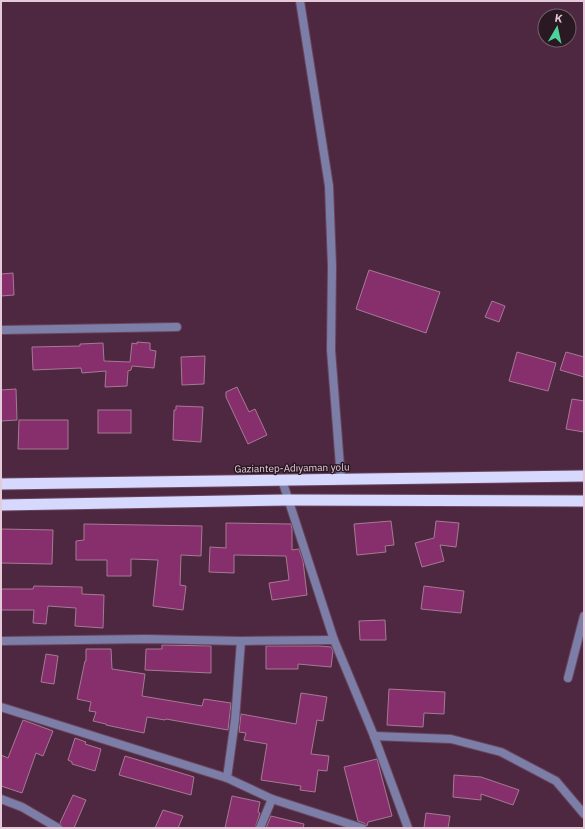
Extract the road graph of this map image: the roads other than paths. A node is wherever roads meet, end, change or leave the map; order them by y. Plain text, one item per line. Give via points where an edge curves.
1 (300, 1) edge
2 (177, 327) dead end
3 (1, 330) edge
4 (584, 476) edge
5 (341, 479) junction
6 (282, 480) junction
7 (1, 484) edge
8 (288, 500) junction
9 (584, 501) edge
10 (1, 505) edge
11 (584, 616) edge
12 (334, 640) junction
13 (1, 641) edge
14 (241, 641) junction
15 (568, 678) dead end
16 (1, 707) edge
17 (374, 736) junction
18 (227, 778) junction
19 (1, 799) edge
20 (272, 799) junction
21 (584, 814) edge
22 (58, 828) edge
23 (260, 828) edge
24 (362, 828) edge
25 (408, 828) edge

1 - 5 street via 329,186 332,266 331,350
2 - 3 street
4 - 5 highway, Gaziantep-Adıyaman yolu
5 - 6 highway, Gaziantep-Adıyaman yolu
6 - 7 highway, Gaziantep-Adıyaman yolu
6 - 8 street
8 - 9 highway
8 - 10 highway
8 - 12 street
11 - 15 street
12 - 14 street
12 - 17 street
13 - 14 street
14 - 18 street via 235,720
16 - 18 street
17 - 21 street via 451,739 501,752 556,781
17 - 25 street
18 - 20 street
19 - 22 street via 22,807
20 - 23 street
20 - 24 street

